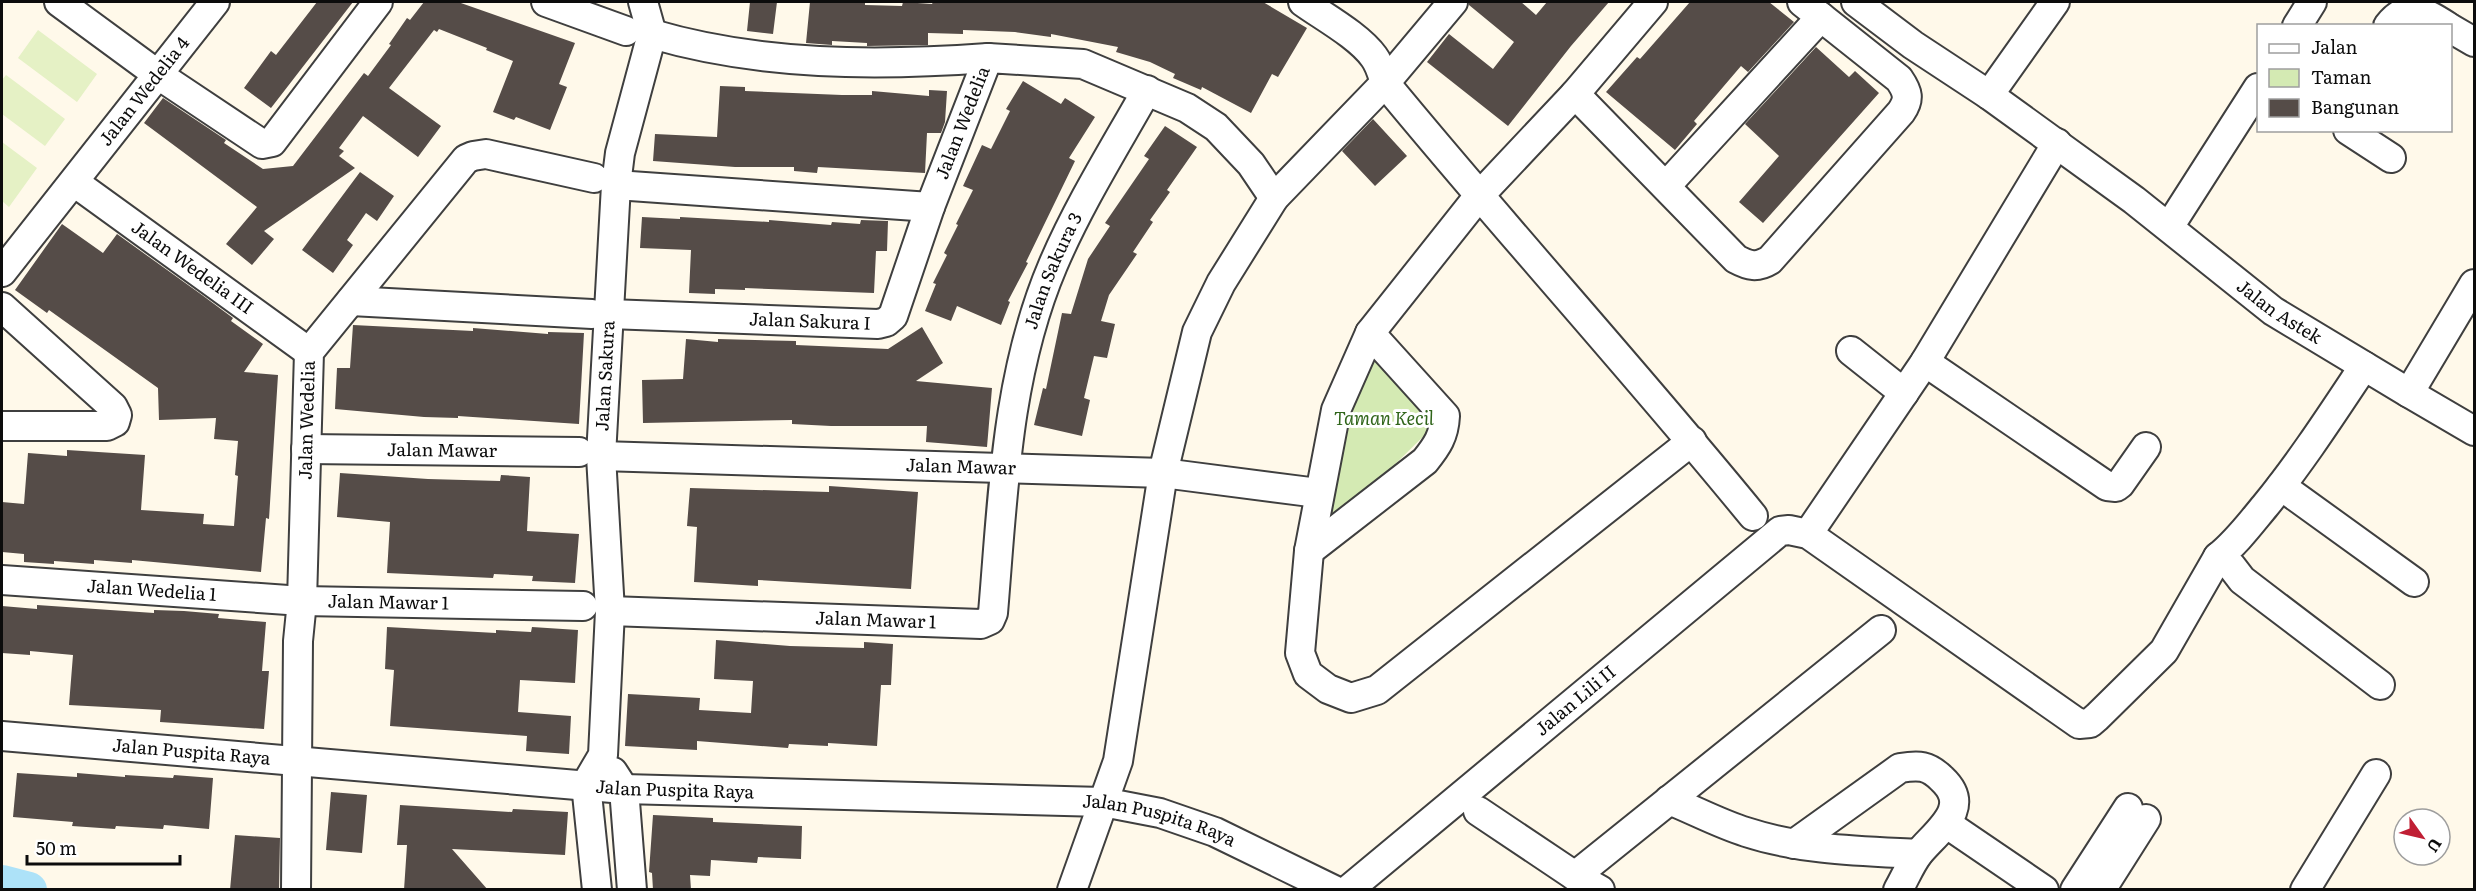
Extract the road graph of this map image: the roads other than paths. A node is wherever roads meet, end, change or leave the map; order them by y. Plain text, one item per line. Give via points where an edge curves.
1 (60, 2) edge
2 (215, 2) edge
3 (378, 2) edge
4 (546, 2) edge
5 (642, 2) edge
6 (1303, 2) edge
7 (1453, 2) edge
8 (1653, 2) edge
9 (1856, 2) edge
10 (2055, 2) edge
11 (2312, 2) edge
12 (1812, 9) edge
13 (2298, 24) edge
14 (2390, 24) edge
15 (2442, 24) edge
16 (2452, 29) edge
17 (639, 33) junction
18 (2475, 42) edge
19 (988, 58) junction
20 (157, 74) junction
21 (1385, 83) junction
22 (1147, 90) junction
23 (2257, 91) edge
24 (1575, 93) junction
25 (1989, 95) junction
26 (2351, 132) edge
27 (2057, 143) junction
28 (2391, 158) dead end
29 (74, 182) junction
30 (605, 182) junction
31 (1666, 186) junction
32 (1478, 197) junction
33 (1274, 198) junction
34 (930, 207) junction
35 (2169, 227) junction
36 (2, 272) edge
37 (2475, 284) edge
38 (351, 301) junction
39 (2, 307) edge
40 (600, 314) junction
41 (1370, 333) junction
42 (1851, 351) dead end
43 (309, 352) junction
44 (1925, 362) junction
45 (2364, 366) junction
46 (1904, 393) junction
47 (2409, 393) junction
48 (2, 426) edge
49 (2475, 431) edge
50 (1692, 441) junction
51 (2146, 447) dead end
52 (306, 449) junction
53 (590, 454) junction
54 (1005, 470) junction
55 (1162, 473) junction
56 (2281, 486) junction
57 (1318, 493) junction
58 (1753, 516) dead end
59 (1808, 534) junction
60 (1308, 551) junction
61 (2218, 557) junction
62 (2, 580) edge
63 (2414, 582) dead end
64 (303, 601) junction
65 (583, 606) dead end
66 (610, 611) junction
67 (1881, 630) dead end
68 (2380, 686) dead end
69 (2, 736) edge
70 (603, 755) junction
71 (296, 762) junction
72 (2376, 774) dead end
73 (586, 784) junction
74 (624, 789) junction
75 (1669, 800) junction
76 (1103, 802) junction
77 (1478, 811) dead end
78 (1947, 825) junction
79 (1794, 844) junction
80 (1918, 854) junction
81 (1575, 876) junction
82 (296, 890) edge
83 (597, 890) edge
84 (632, 890) edge
85 (1072, 890) edge
86 (1334, 890) edge
87 (1348, 890) edge
88 (1600, 890) edge
89 (1898, 890) edge
90 (2044, 890) edge
91 (2075, 890) edge
92 (2101, 890) edge
93 (2306, 890) edge

1 - 20 street
2 - 20 street, Jalan Wedelia 4
3 - 20 street via 272,142 262,144 254,140
4 - 17 street
5 - 17 street
6 - 21 street via 1373,55
7 - 21 street
8 - 24 street
9 - 25 street, Jalan Astek
10 - 25 street
11 - 13 street
12 - 31 street
12 - 31 street via 1899,79 1908,97 1900,112 1770,260 1753,266 1736,259
14 - 15 street via 2404,11 2414,10
16 - 18 street
17 - 19 street via 736,54 786,59 865,63
17 - 30 street, Jalan Sakura via 620,153
19 - 22 street, Jalan Wedelia via 1083,64
19 - 34 street, Jalan Wedelia
20 - 29 street, Jalan Wedelia 4
21 - 32 street
21 - 33 street
22 - 33 street, Jalan Wedelia via 1187,108 1216,127 1251,164
22 - 54 street, Jalan Sakura 3 via 1052,266 1030,332 1013,406
23 - 35 street
24 - 31 street
24 - 32 street
25 - 27 street, Jalan Astek
26 - 28 street
27 - 35 street, Jalan Astek
27 - 44 street
29 - 36 street
29 - 43 street, Jalan Wedelia III
30 - 34 street, Jalan Wedelia
30 - 38 street, Jalan Wedelia via 486,154 473,156 459,167
30 - 40 street, Jalan Sakura
32 - 41 street
32 - 50 street
33 - 55 street via 1221,283 1197,333
34 - 40 street, Jalan Sakura I via 893,316 886,322
35 - 45 street, Jalan Astek via 2272,311
37 - 47 street
38 - 40 street, Jalan Sakura I
38 - 43 street, Jalan Wedelia
39 - 48 street via 113,407 117,415 115,422 106,426
40 - 53 street, Jalan Sakura
41 - 57 street via 1336,411
41 - 60 street via 1445,416 1444,429 1440,442 1425,461
42 - 46 street
43 - 52 street, Jalan Wedelia
44 - 46 street
44 - 51 street via 2111,488 2120,484
45 - 47 street, Jalan Astek
45 - 56 street
46 - 59 street
47 - 49 street, Jalan Astek
50 - 58 street
50 - 60 street via 1377,690 1351,698 1328,689 1308,674 1300,653
52 - 53 street, Jalan Mawar
52 - 64 street, Jalan Wedelia
53 - 54 street, Jalan Mawar
53 - 66 street, Jalan Sakura
54 - 55 street, Jalan Mawar
54 - 66 street, Jalan Mawar 1 via 993,613 986,623
55 - 57 street, Jalan Mawar
55 - 76 street via 1118,761
56 - 61 street via 2230,548
56 - 63 street
57 - 60 street
59 - 61 street via 2079,724 2090,723 2097,717 2164,651
59 - 87 street, Jalan Lili II via 1789,530 1770,538
61 - 68 street via 2242,580
62 - 64 street, Jalan Wedelia 1
64 - 65 street, Jalan Mawar 1
64 - 71 street, Jalan Wedelia via 298,641
66 - 70 street, Jalan Sakura
67 - 75 street
69 - 71 street, Jalan Puspita Raya
70 - 73 street, Jalan Sakura
70 - 74 street
71 - 73 street, Jalan Puspita Raya
71 - 82 street, Jalan Wedelia
72 - 93 street
73 - 74 street, Jalan Puspita Raya
73 - 83 street
74 - 76 street, Jalan Puspita Raya
74 - 84 street
75 - 79 street via 1745,832
75 - 81 street
76 - 85 street
76 - 86 street, Jalan Puspita Raya via 1160,813 1215,832
77 - 81 street
78 - 79 street via 1954,804 1949,785 1919,765 1900,768
78 - 80 street
78 - 90 street
79 - 80 street
80 - 89 street
81 - 88 street
91 - 92 street via 2137,813

